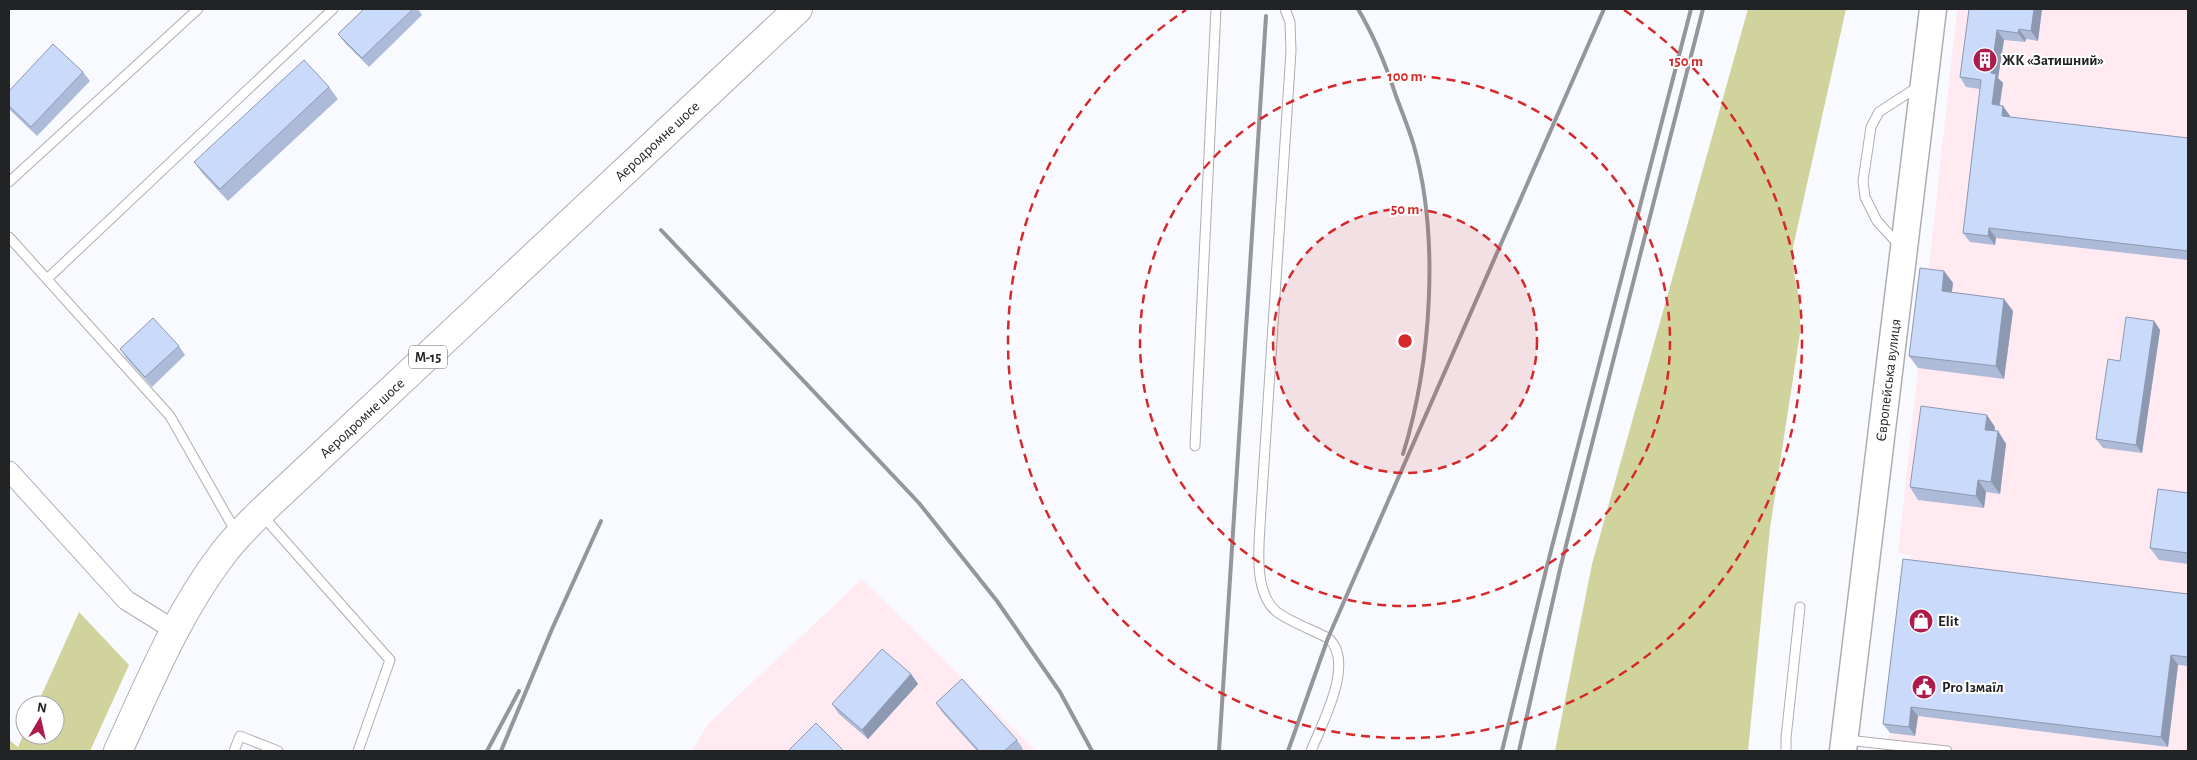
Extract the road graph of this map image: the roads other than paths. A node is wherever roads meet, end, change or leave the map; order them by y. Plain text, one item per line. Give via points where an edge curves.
1 (198, 9) edge
2 (333, 9) edge
3 (798, 9) edge
4 (1216, 9) edge
5 (1285, 9) edge
6 (1934, 9) edge
7 (1923, 83) junction
8 (9, 182) edge
9 (9, 237) edge
10 (1903, 249) junction
11 (47, 279) junction
12 (1195, 446) dead end
13 (9, 470) edge
14 (260, 513) junction
15 (238, 536) junction
16 (1800, 607) dead end
17 (174, 630) junction
18 (1844, 745) edge
19 (118, 751) edge
20 (234, 751) edge
21 (278, 751) edge
22 (358, 751) edge
23 (1311, 751) edge
24 (1786, 751) edge
25 (1947, 751) edge

1 - 8 lane
2 - 11 lane
3 - 14 highway, Аеродромне шосе / М-15
4 - 12 lane
5 - 23 lane via 1290,22 1291,51 1259,558 1267,600 1278,612 1328,638 1340,656 1336,688
6 - 7 main road, Європейська вулиця
7 - 10 main road, Європейська вулиця
7 - 10 lane via 1880,112 1871,127 1863,181 1865,197 1878,221
9 - 11 lane
10 - 18 main road, Європейська вулиця
11 - 15 lane via 170,416
13 - 17 street via 126,600
14 - 15 highway, Аеродромне шосе / М-15
14 - 22 lane via 390,660
15 - 17 highway, Аеродромне шосе / М-15 via 204,580
16 - 24 lane
17 - 19 highway, Аеродромне шосе / М-15
18 - 25 lane
20 - 21 lane via 240,736

